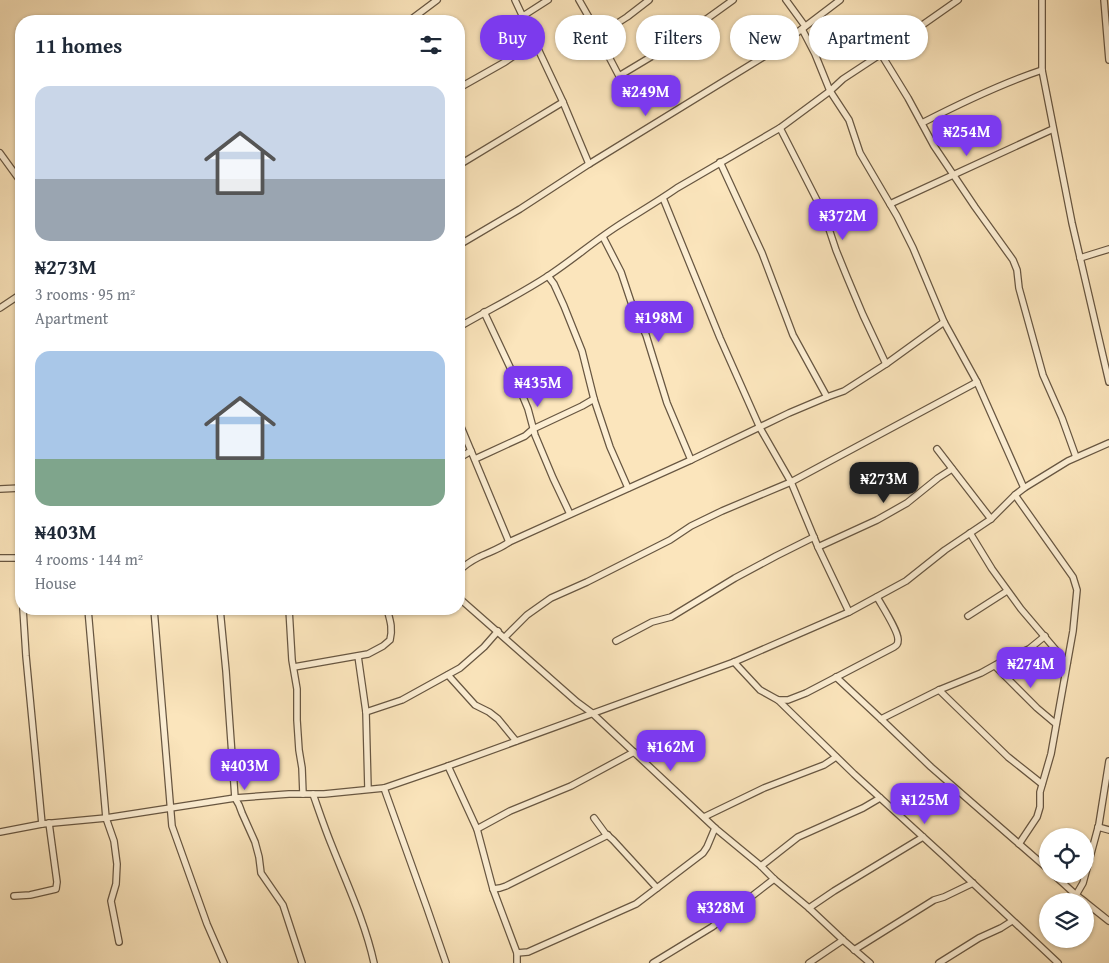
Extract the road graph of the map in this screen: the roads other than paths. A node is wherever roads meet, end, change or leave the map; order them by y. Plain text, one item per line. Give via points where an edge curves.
1 (437, 0) edge
2 (515, 0) edge
3 (548, 0) edge
4 (580, 0) edge
5 (649, 0) edge
6 (733, 0) edge
7 (786, 0) edge
8 (840, 0) edge
9 (958, 0) edge
10 (1042, 0) edge
11 (1104, 0) edge
12 (417, 15) edge
13 (522, 15) edge
14 (524, 15) edge
15 (588, 15) edge
16 (626, 18) edge
17 (928, 21) edge
18 (803, 28) junction
19 (1109, 58) edge
20 (508, 60) edge
21 (543, 60) edge
22 (611, 60) edge
23 (872, 60) edge
24 (885, 60) edge
25 (1042, 70) junction
26 (465, 85) edge
27 (830, 90) junction
28 (563, 102) junction
29 (922, 123) junction
30 (780, 128) junction
31 (1053, 129) junction
32 (0, 153) edge
33 (465, 161) edge
34 (720, 162) junction
35 (589, 164) junction
36 (15, 174) edge
37 (954, 175) junction
38 (662, 198) junction
39 (890, 204) junction
40 (603, 237) junction
41 (465, 241) edge
42 (1109, 249) edge
43 (1080, 258) junction
44 (548, 276) junction
45 (15, 298) edge
46 (0, 308) edge
47 (484, 312) junction
48 (944, 322) junction
49 (465, 323) edge
50 (886, 364) junction
51 (977, 382) junction
52 (1109, 382) edge
53 (827, 397) junction
54 (594, 399) junction
55 (760, 428) junction
56 (534, 429) junction
57 (465, 436) edge
58 (1109, 443) edge
59 (937, 449) dead end
60 (471, 451) junction
61 (465, 454) edge
62 (1076, 457) junction
63 (474, 459) junction
64 (691, 460) junction
65 (952, 468) junction
66 (790, 482) junction
67 (15, 488) edge
68 (628, 488) junction
69 (1024, 488) junction
70 (0, 489) edge
71 (1015, 495) junction
72 (570, 514) junction
73 (991, 519) junction
74 (970, 533) junction
75 (814, 537) junction
76 (509, 542) junction
77 (818, 547) junction
78 (0, 558) edge
79 (15, 558) edge
80 (465, 565) edge
81 (1007, 591) junction
82 (877, 597) junction
83 (465, 603) edge
84 (849, 612) junction
85 (23, 615) edge
86 (89, 615) edge
87 (154, 615) edge
88 (221, 615) edge
89 (289, 615) edge
90 (389, 615) edge
91 (968, 616) dead end
92 (498, 631) junction
93 (1045, 636) junction
94 (505, 638) junction
95 (616, 641) dead end
96 (358, 656) junction
97 (734, 662) junction
98 (1068, 663) junction
99 (995, 666) junction
100 (294, 667) junction
101 (448, 675) junction
102 (836, 677) junction
103 (939, 690) junction
104 (778, 700) junction
105 (366, 712) junction
106 (592, 713) junction
107 (881, 719) junction
108 (1056, 724) junction
109 (516, 741) junction
110 (634, 752) junction
111 (836, 757) junction
112 (1109, 765) edge
113 (448, 766) junction
114 (1042, 784) junction
115 (384, 788) junction
116 (368, 789) junction
117 (303, 794) junction
118 (313, 794) junction
119 (235, 798) junction
120 (880, 798) junction
121 (169, 809) junction
122 (704, 817) junction
123 (106, 818) junction
124 (594, 818) dead end
125 (49, 823) junction
126 (42, 824) junction
127 (1098, 827) junction
128 (715, 828) junction
129 (476, 829) junction
130 (1109, 830) edge
131 (0, 832) edge
132 (608, 835) junction
133 (923, 837) junction
134 (1019, 844) junction
135 (1039, 861) edge
136 (761, 866) junction
137 (774, 879) junction
138 (973, 883) junction
139 (1063, 883) edge
140 (493, 888) junction
141 (657, 888) junction
142 (1074, 893) edge
143 (1077, 893) edge
144 (14, 896) dead end
145 (809, 908) junction
146 (1094, 909) edge
147 (1012, 921) junction
148 (1109, 921) edge
149 (843, 940) junction
150 (119, 942) dead end
151 (854, 950) junction
152 (517, 953) junction
153 (224, 963) edge
154 (302, 963) edge
155 (374, 963) edge
156 (446, 963) edge
157 (517, 963) edge
158 (653, 963) edge
159 (809, 963) edge
160 (870, 963) edge
161 (939, 963) edge
162 (1058, 963) edge

1 - 12 street
2 - 13 street
3 - 14 street
4 - 15 street
5 - 16 street
6 - 22 street via 669,46 619,76
7 - 18 street
8 - 18 street
9 - 17 street
10 - 25 street
11 - 19 street
18 - 27 street
18 - 35 street via 773,51
20 - 26 street
21 - 28 street
23 - 27 street
24 - 29 street
25 - 29 street via 970,98
25 - 31 street
27 - 30 street
27 - 39 street via 849,120 860,153
28 - 33 street
28 - 35 street
29 - 37 street
30 - 34 street
30 - 50 street via 824,214 853,292
31 - 37 street
31 - 43 street
32 - 36 street
34 - 38 street
34 - 53 street via 762,253 793,335
35 - 41 street
37 - 39 street
37 - 62 street via 1013,260 1042,375
38 - 40 street
38 - 55 street
39 - 48 street
40 - 44 street
40 - 64 street via 621,272 667,403
42 - 43 street
43 - 52 street
44 - 47 street
44 - 54 street via 582,351
45 - 46 street
47 - 49 street
47 - 56 street via 516,380
48 - 50 street
48 - 51 street
50 - 53 street via 844,391
51 - 66 street
51 - 69 street
53 - 55 street
54 - 56 street
54 - 68 street
55 - 64 street
55 - 66 street
56 - 63 street
56 - 72 street
57 - 60 street
58 - 62 street
59 - 65 street
60 - 61 street
60 - 63 street
62 - 69 street
63 - 76 street
64 - 68 street
65 - 73 street
65 - 77 street via 907,503
66 - 75 street
66 - 94 street via 699,522 670,540 551,598 526,615
67 - 70 street
68 - 72 street
69 - 71 street
71 - 73 street
71 - 98 street via 1073,577 1077,590
72 - 76 street
73 - 74 street
74 - 81 street
74 - 82 street via 906,581
75 - 77 street
75 - 95 street via 759,565 671,618 652,622
76 - 80 street
77 - 84 street
78 - 79 street
81 - 91 street
81 - 93 street
82 - 84 street
82 - 102 street via 896,632 897,644
83 - 92 street
84 - 97 street
85 - 126 street
86 - 123 street
87 - 121 street
88 - 119 street
89 - 100 street
90 - 96 street via 390,640 368,654
92 - 94 street
92 - 101 street via 484,647
93 - 98 street
93 - 99 street via 1029,649
94 - 106 street
96 - 100 street
96 - 105 street
97 - 104 street via 760,690
97 - 106 street
98 - 108 street
99 - 103 street
99 - 108 street
100 - 117 street
101 - 105 street via 402,700
101 - 109 street via 475,705 498,719
102 - 104 street via 806,693
102 - 107 street
103 - 107 street
103 - 114 street via 1008,757
104 - 111 street
105 - 116 street
106 - 109 street
106 - 110 street
107 - 134 street
108 - 114 street
109 - 113 street
110 - 122 street
110 - 129 street via 571,786
111 - 120 street
111 - 122 street
112 - 127 street
113 - 115 street
113 - 129 street
114 - 134 street via 1037,817
115 - 116 street
115 - 156 street
116 - 118 street
117 - 118 street
117 - 119 street
118 - 155 street via 354,900
119 - 121 street
119 - 154 street via 255,842 262,873 282,905
120 - 133 street
120 - 136 street via 798,837
121 - 123 street
121 - 153 street via 174,833
122 - 128 street
123 - 125 street
123 - 150 street via 114,840 117,864 111,901
124 - 132 street
125 - 126 street
125 - 144 street via 56,889
126 - 131 street
127 - 130 street
127 - 143 street via 1083,883
128 - 136 street
128 - 141 street via 703,853
129 - 140 street
132 - 140 street via 506,886
132 - 141 street
133 - 138 street
133 - 145 street
134 - 135 street
136 - 137 street
137 - 145 street
137 - 158 street via 712,927
138 - 147 street
138 - 151 street via 934,900
139 - 142 street
140 - 152 street
141 - 152 street via 636,904 528,952
145 - 149 street
146 - 148 street
147 - 161 street
147 - 162 street
149 - 151 street
149 - 159 street
151 - 160 street
152 - 157 street

